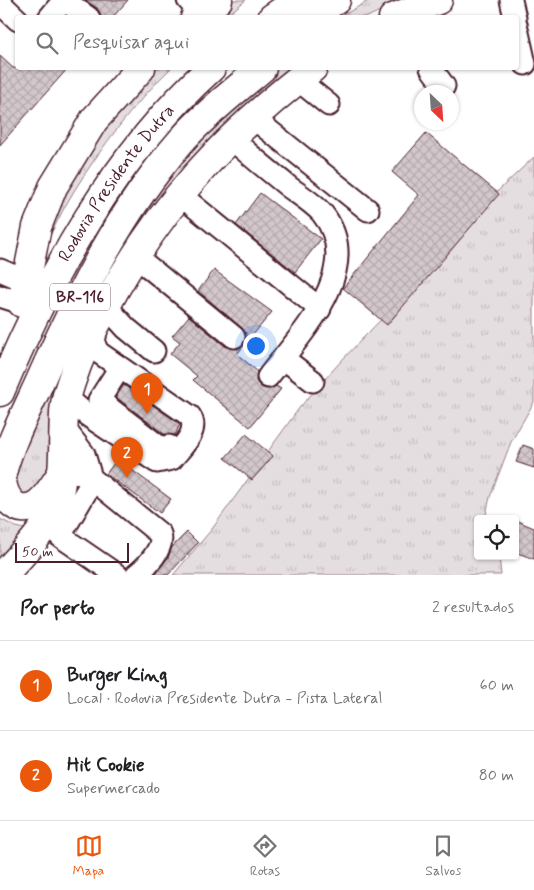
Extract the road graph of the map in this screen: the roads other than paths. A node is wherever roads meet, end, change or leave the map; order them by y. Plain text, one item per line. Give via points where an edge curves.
1 (64, 0) edge
2 (280, 0) edge
3 (298, 0) edge
4 (336, 0) edge
5 (353, 0) edge
6 (438, 0) edge
7 (512, 0) edge
8 (0, 3) edge
9 (52, 15) edge
10 (85, 15) edge
11 (262, 15) edge
12 (276, 15) edge
13 (312, 15) edge
14 (332, 15) edge
15 (400, 15) edge
16 (514, 15) edge
17 (15, 17) edge
18 (519, 37) edge
19 (525, 64) dead end
20 (138, 70) edge
21 (209, 70) edge
22 (241, 70) edge
23 (260, 70) edge
24 (432, 70) edge
25 (305, 73) edge
26 (443, 85) edge
27 (329, 105) dead end
28 (252, 117) junction
29 (231, 138) junction
30 (179, 194) junction
31 (368, 210) dead end
32 (134, 255) junction
33 (0, 270) edge
34 (17, 294) edge
35 (320, 309) junction
36 (101, 314) junction
37 (234, 337) dead end
38 (154, 351) dead end
39 (282, 358) junction
40 (0, 362) edge
41 (119, 369) junction
42 (268, 377) dead end
43 (313, 381) dead end
44 (0, 392) edge
45 (66, 397) junction
46 (93, 407) junction
47 (64, 428) junction
48 (0, 433) edge
49 (62, 473) junction
50 (92, 479) junction
51 (48, 537) junction
52 (3, 575) edge
53 (117, 575) edge
54 (136, 575) edge

1 - 9 lane
1 - 10 lane
2 - 11 main road
3 - 12 main road
4 - 13 main road
5 - 14 main road
6 - 15 main road
7 - 16 lane
8 - 17 lane
18 - 19 lane
20 - 34 main road via 94,120 53,187
21 - 44 main road, Rodovia Presidente Dutra / BR-116 via 180,95 121,168 81,230 27,327
22 - 48 main road, Rodovia Presidente Dutra / BR-116 via 163,145 127,193 64,302
23 - 49 main road, BR-116 via 182,140 140,193 88,279 49,362 12,443 2,473 2,491 7,501 16,507 28,508 44,498
24 - 26 lane
25 - 27 lane
25 - 28 main road
28 - 29 main road
28 - 31 lane
29 - 30 main road
29 - 35 lane via 314,205 329,224 335,243 335,270
30 - 32 main road
30 - 35 lane
32 - 36 main road
32 - 37 lane
33 - 34 lane
34 - 40 main road via 21,314
35 - 39 lane
36 - 38 lane via 126,328
36 - 41 lane via 95,348
36 - 45 main road
39 - 42 lane
39 - 43 lane
41 - 46 lane
41 - 46 lane via 148,387 186,422 167,448 160,448
45 - 46 lane
45 - 47 main road
47 - 49 main road
47 - 50 lane via 84,454
49 - 50 lane via 75,472
49 - 51 main road
50 - 51 lane
50 - 54 lane via 162,537 160,547
51 - 52 main road
51 - 53 lane

